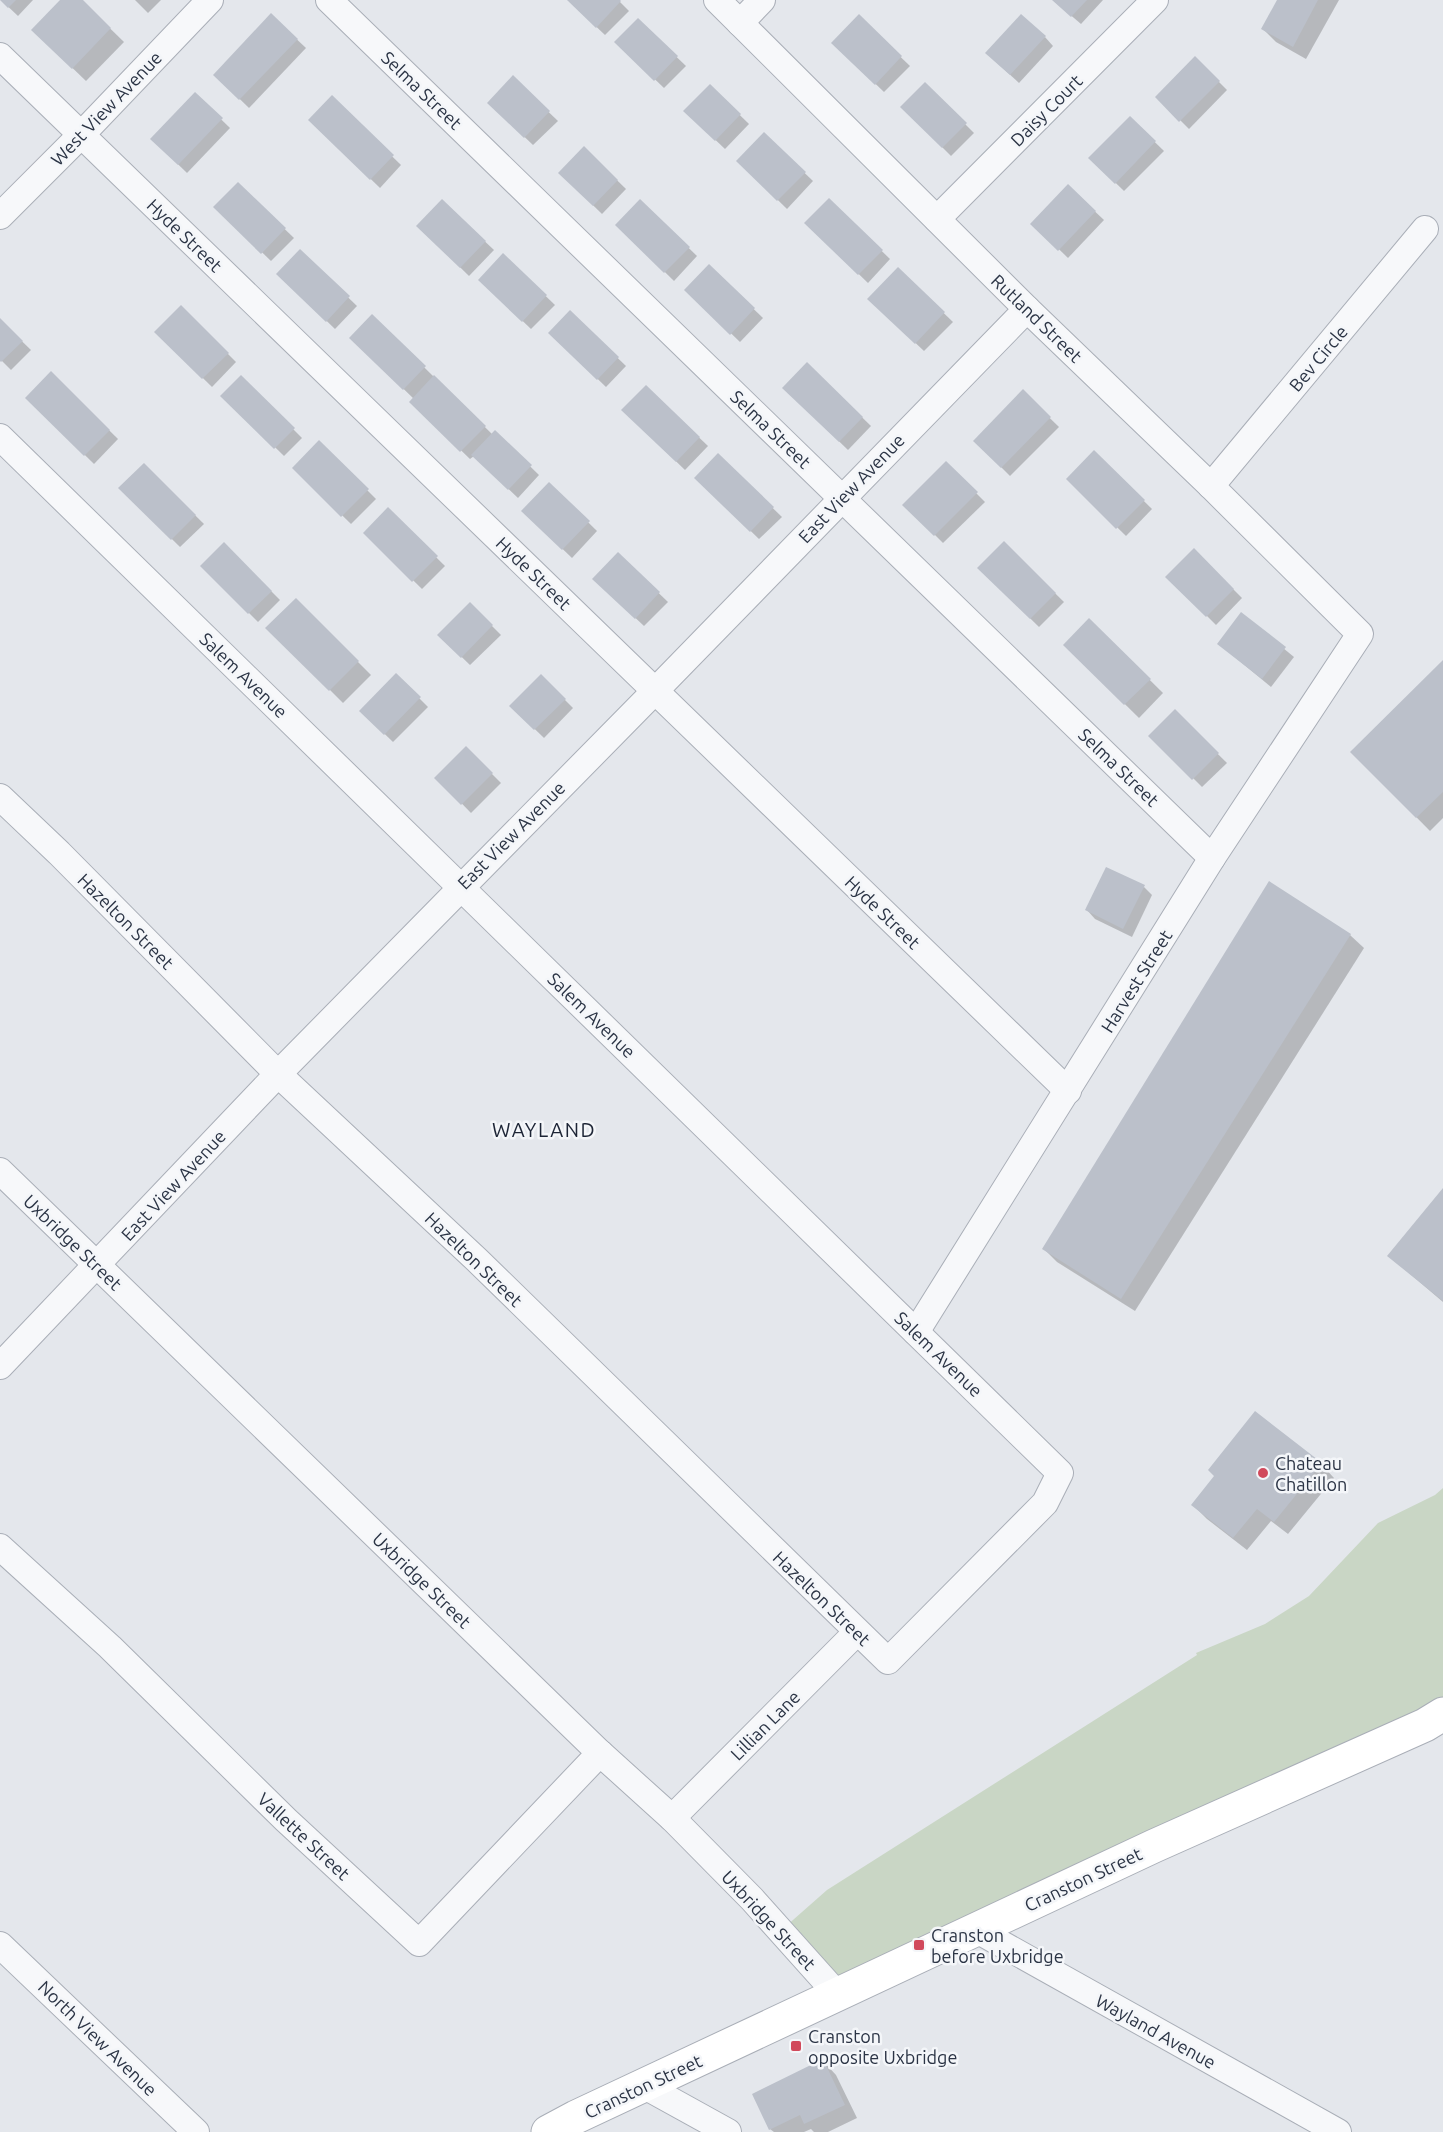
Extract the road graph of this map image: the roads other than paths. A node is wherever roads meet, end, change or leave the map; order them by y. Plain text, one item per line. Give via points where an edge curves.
1 (210, 0) edge
2 (329, 0) edge
3 (717, 0) edge
4 (762, 0) edge
5 (1155, 0) edge
6 (740, 23) junction
7 (0, 56) edge
8 (81, 135) junction
9 (0, 216) edge
10 (937, 219) junction
11 (1425, 229) dead end
12 (1027, 309) junction
13 (0, 437) edge
14 (1211, 486) junction
15 (842, 498) junction
16 (1360, 634) joint
17 (655, 691) junction
18 (0, 797) edge
19 (1212, 858) junction
20 (460, 886) junction
21 (278, 1074) junction
22 (1068, 1091) junction
23 (0, 1171) edge
24 (98, 1266) junction
25 (916, 1332) junction
26 (0, 1366) edge
27 (0, 1547) edge
28 (948, 1601) joint
29 (857, 1632) junction
30 (1437, 1720) edge
31 (600, 1753) junction
32 (672, 1818) junction
33 (975, 1929) junction
34 (0, 1945) edge
35 (837, 1995) junction
36 (643, 2085) junction
37 (196, 2132) edge
38 (548, 2132) edge
39 (728, 2132) edge
40 (1338, 2132) edge

1 - 8 street, West View Avenue
2 - 15 street, Selma Street
3 - 6 street, Rutland Street
4 - 6 street
5 - 10 street, Daisy Court
6 - 10 street, Rutland Street
7 - 8 street, Hyde Street
8 - 9 street, West View Avenue
8 - 17 street, Hyde Street
10 - 12 street, Rutland Street
11 - 14 street, Bev Circle
12 - 14 street, Rutland Street
12 - 15 street, East View Avenue
13 - 20 street, Salem Avenue
14 - 16 street, Rutland Street
15 - 17 street, East View Avenue
15 - 19 street, Selma Street
16 - 19 street, Harvest Street
17 - 20 street, East View Avenue
17 - 22 street, Hyde Street
18 - 21 street, Hazelton Street
19 - 22 street, Harvest Street
20 - 21 street, East View Avenue
20 - 25 street, Salem Avenue
21 - 24 street, East View Avenue
21 - 29 street, Hazelton Street via 477,1260
22 - 25 street, Harvest Street
23 - 24 street, Uxbridge Street
24 - 26 street, East View Avenue
24 - 31 street, Uxbridge Street
25 - 28 street, Salem Avenue via 1060,1473 1045,1503
27 - 31 street, Vallette Street via 419,1943
28 - 29 street, Hazelton Street via 888,1661
29 - 32 street, Lillian Lane
30 - 33 main road, Cranston Street
31 - 32 street, Uxbridge Street
32 - 35 street, Uxbridge Street via 752,1899
33 - 35 main road, Cranston Street
33 - 40 street, Wayland Avenue
34 - 37 street, North View Avenue
35 - 36 main road, Cranston Street
36 - 38 main road, Cranston Street
36 - 39 street

